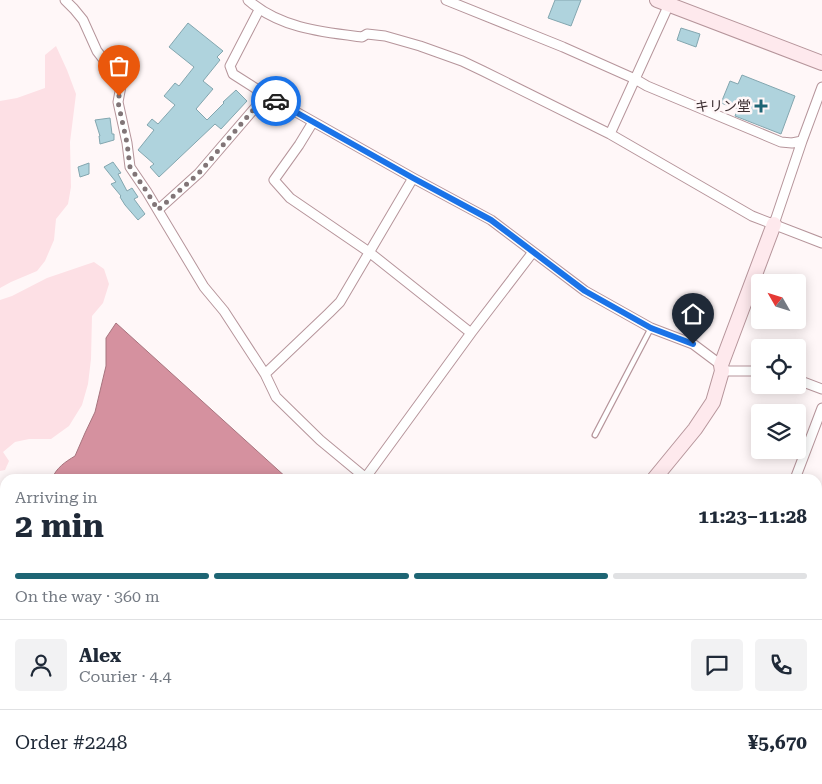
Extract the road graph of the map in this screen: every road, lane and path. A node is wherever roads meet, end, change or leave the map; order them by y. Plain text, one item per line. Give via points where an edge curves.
1 (65, 0) edge
2 (248, 0) edge
3 (446, 0) edge
4 (666, 2) edge
5 (259, 10) junction
6 (822, 62) edge
7 (635, 79) junction
8 (822, 87) edge
9 (266, 95) junction
10 (313, 122) junction
11 (610, 134) junction
12 (802, 141) junction
13 (413, 178) junction
14 (158, 210) junction
15 (774, 224) junction
16 (822, 243) edge
17 (369, 252) junction
18 (533, 252) junction
19 (651, 328) junction
20 (471, 333) junction
21 (722, 368) junction
22 (751, 370) edge
23 (265, 374) junction
24 (806, 383) edge
25 (822, 389) edge
26 (822, 408) edge
27 (596, 435) dead end
28 (361, 474) edge
29 (369, 474) edge
30 (658, 474) edge
31 (797, 474) edge

1 - 14 street via 83,20 97,51 118,78 121,86 118,102 130,167
2 - 5 street
3 - 7 street
4 - 6 street
4 - 7 street
5 - 9 street via 230,66 234,74
5 - 11 street via 307,29 362,37 367,34 385,36 420,46 462,61
7 - 11 street
7 - 12 street via 781,142
8 - 12 street
9 - 10 street
9 - 14 street via 199,173
10 - 13 street
10 - 17 street via 274,180 290,198
11 - 15 street via 752,216
12 - 15 street
13 - 17 street
13 - 18 street via 491,220
14 - 23 street via 204,287 224,310
15 - 16 street
15 - 21 street
17 - 20 street
17 - 23 street via 340,302
18 - 19 street via 585,291
18 - 20 street
19 - 21 street via 693,344
19 - 27 lane
20 - 29 street
21 - 22 street
21 - 30 street via 713,402
23 - 28 street via 276,398
24 - 25 street
26 - 31 street

